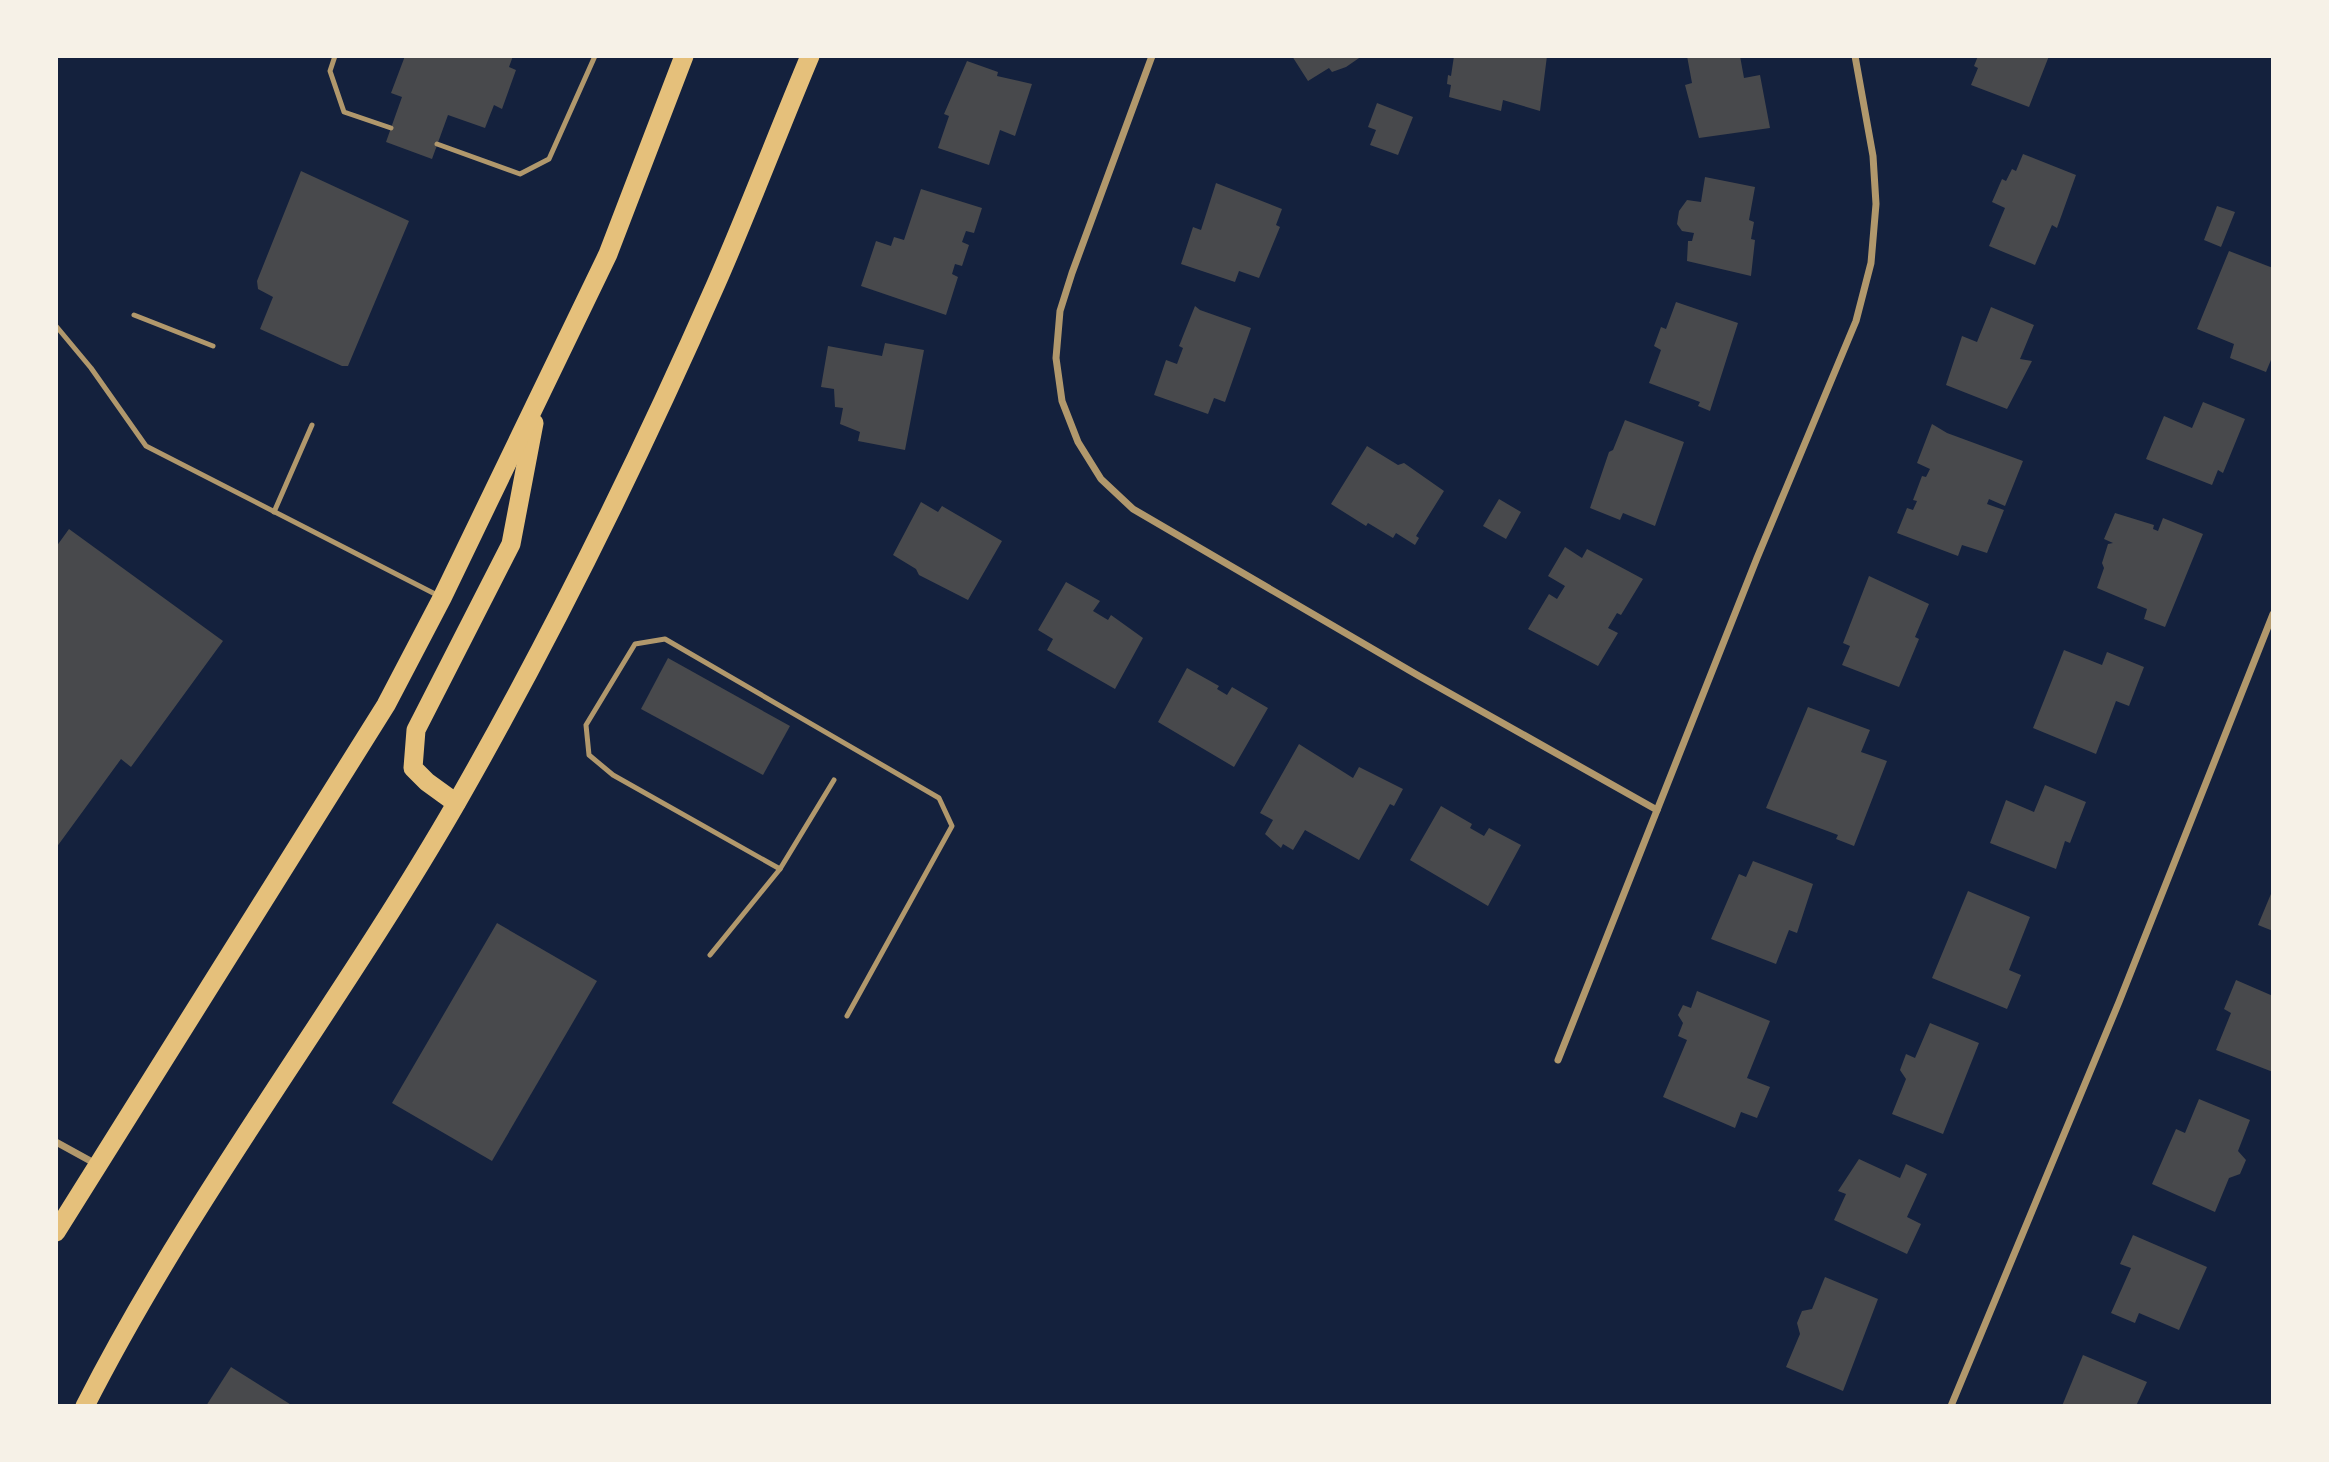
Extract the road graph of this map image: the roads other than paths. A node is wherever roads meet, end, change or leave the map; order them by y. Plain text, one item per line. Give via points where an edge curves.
1 (335, 56) edge
2 (595, 56) edge
3 (684, 56) edge
4 (810, 56) edge
5 (1152, 56) edge
6 (1855, 56) edge
7 (391, 128) dead end
8 (437, 144) dead end
9 (134, 315) dead end
10 (56, 326) edge
11 (212, 346) dead end
12 (540, 395) junction
13 (312, 425) dead end
14 (274, 512) junction
15 (442, 598) junction
16 (2273, 614) edge
17 (834, 780) dead end
18 (456, 803) junction
19 (1657, 810) junction
20 (780, 869) junction
21 (710, 955) dead end
22 (847, 1016) dead end
23 (1558, 1060) dead end
24 (56, 1142) edge
25 (97, 1165) junction
26 (56, 1232) edge
27 (85, 1406) edge
28 (1951, 1406) edge

1 - 7 lane via 330,71 344,112
2 - 8 lane via 548,159 520,174
3 - 12 highway via 608,254
4 - 18 highway via 718,280 653,422 584,564
5 - 19 street via 1060,311 1056,358 1062,401 1077,442 1101,479 1133,509
6 - 19 street via 1874,156 1876,204 1871,263 1856,321
9 - 11 lane
10 - 14 lane via 146,446
12 - 15 highway
12 - 18 highway via 511,544 416,730 414,768
13 - 14 lane
14 - 15 lane
15 - 25 highway via 386,705
16 - 28 street
17 - 20 lane
18 - 27 highway via 360,961 184,1230
19 - 23 street
20 - 21 lane
20 - 22 lane via 613,775 589,755 586,725 635,644 666,639 939,798 952,826
24 - 25 street
25 - 26 highway

